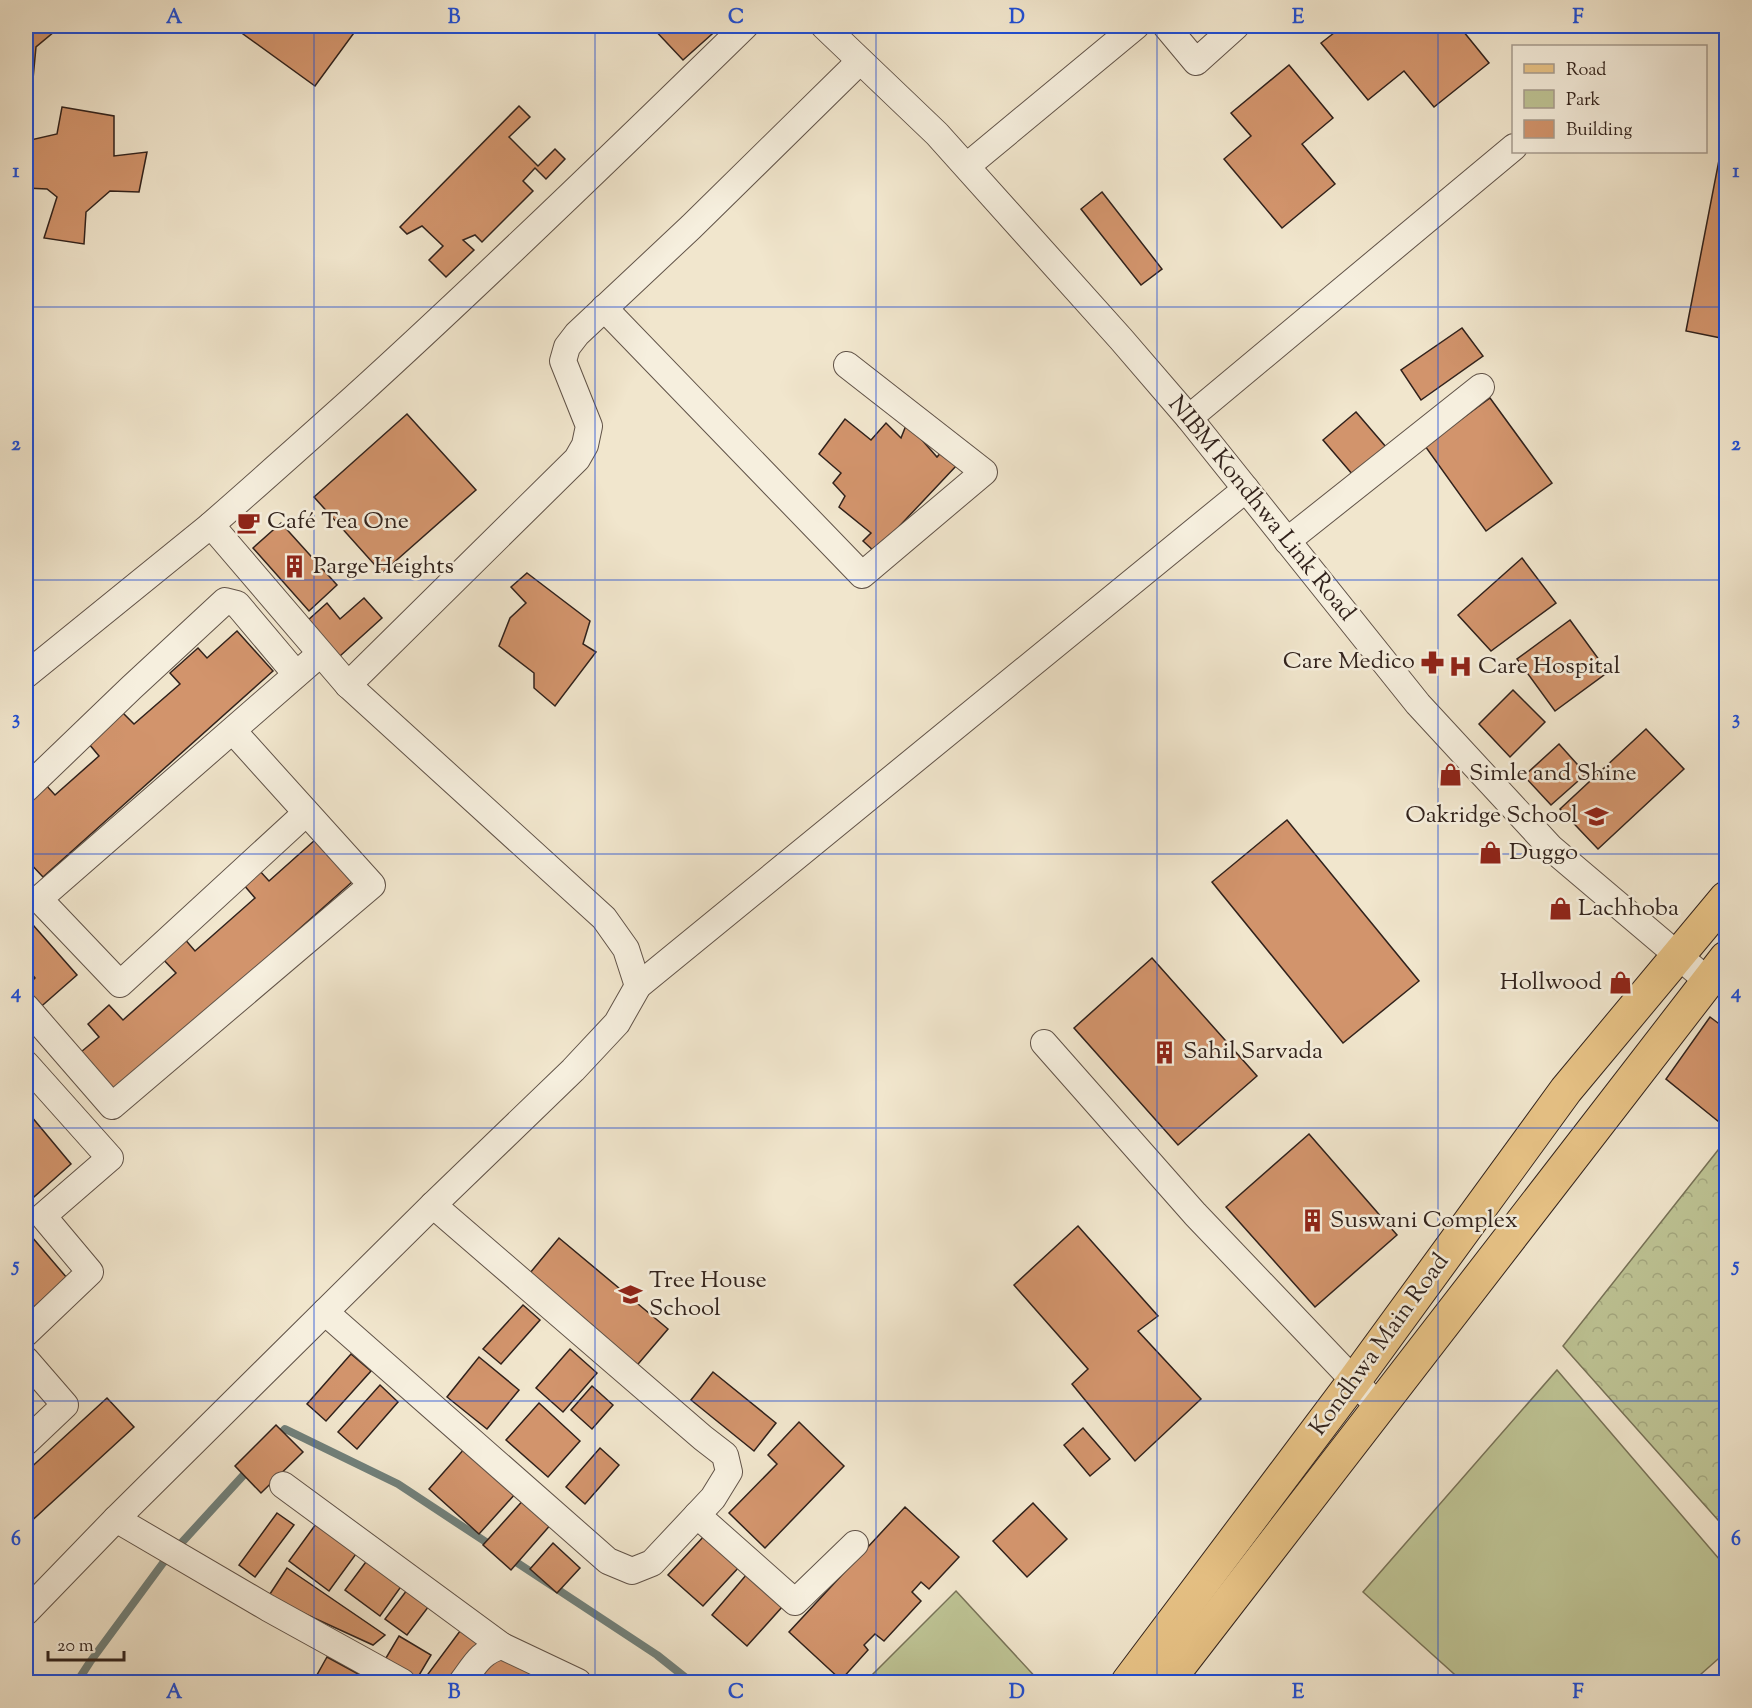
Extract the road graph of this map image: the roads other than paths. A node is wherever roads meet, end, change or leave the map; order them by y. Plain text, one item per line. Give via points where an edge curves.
1 (746, 26) edge
2 (824, 26) edge
3 (1136, 26) edge
4 (1166, 26) edge
5 (1236, 26) edge
6 (860, 61) junction
7 (1512, 149) edge
8 (967, 166) junction
9 (604, 308) junction
10 (847, 365) dead end
11 (1481, 387) dead end
12 (1189, 418) junction
13 (1246, 489) junction
14 (211, 525) junction
15 (1287, 541) junction
16 (320, 654) junction
17 (296, 674) junction
18 (26, 675) edge
19 (348, 685) junction
20 (233, 731) junction
21 (26, 789) edge
22 (306, 813) junction
23 (1726, 898) edge
24 (1678, 956) junction
25 (1717, 970) edge
26 (638, 986) junction
27 (26, 1007) edge
28 (1044, 1043) dead end
29 (26, 1064) edge
30 (433, 1206) junction
31 (325, 1312) junction
32 (26, 1333) edge
33 (26, 1360) edge
34 (1354, 1381) junction
35 (1380, 1408) junction
36 (26, 1442) edge
37 (284, 1485) dead end
38 (697, 1515) junction
39 (116, 1519) junction
40 (855, 1544) dead end
41 (26, 1612) edge
42 (502, 1646) junction
43 (402, 1683) edge
44 (462, 1683) edge
45 (578, 1683) edge
46 (1128, 1683) edge
47 (1167, 1683) edge

1 - 14 street via 379,375
2 - 6 street, NIBM Kondhwa Link Road
3 - 8 street
4 - 5 street via 1196,62
6 - 8 street, NIBM Kondhwa Link Road
6 - 9 street
7 - 12 street
8 - 12 street, NIBM Kondhwa Link Road
9 - 10 street via 862,575 984,472
9 - 19 street via 577,334 563,361 589,426 578,459
11 - 15 street
12 - 13 street, NIBM Kondhwa Link Road
13 - 15 street, NIBM Kondhwa Link Road
13 - 26 street
14 - 16 street
14 - 18 street
15 - 24 street, NIBM Kondhwa Link Road via 1418,704 1551,848
16 - 17 street
16 - 19 street
17 - 20 street
17 - 21 street via 237,604 225,601
19 - 26 street via 604,918 626,949
20 - 22 street
20 - 22 street via 39,898 120,984
22 - 27 street via 372,885 112,1106
23 - 24 main road, Kondhwa Main Road
24 - 25 street, NIBM Kondhwa Link Road
24 - 34 main road, Kondhwa Main Road via 1566,1090
25 - 35 main road, Kondhwa Main Road
26 - 30 street via 617,1023
28 - 34 street via 1195,1214
29 - 32 street via 110,1158 43,1216 90,1272
30 - 31 street
30 - 38 street via 725,1455 729,1472
31 - 38 street via 608,1561 632,1571 652,1563
31 - 39 street
33 - 36 street via 65,1406
34 - 35 street
34 - 46 main road, Kondhwa Main Road
35 - 47 main road, Kondhwa Main Road
37 - 42 street
38 - 40 street via 795,1602
39 - 41 street
39 - 43 street
42 - 44 street via 482,1655
42 - 45 street

